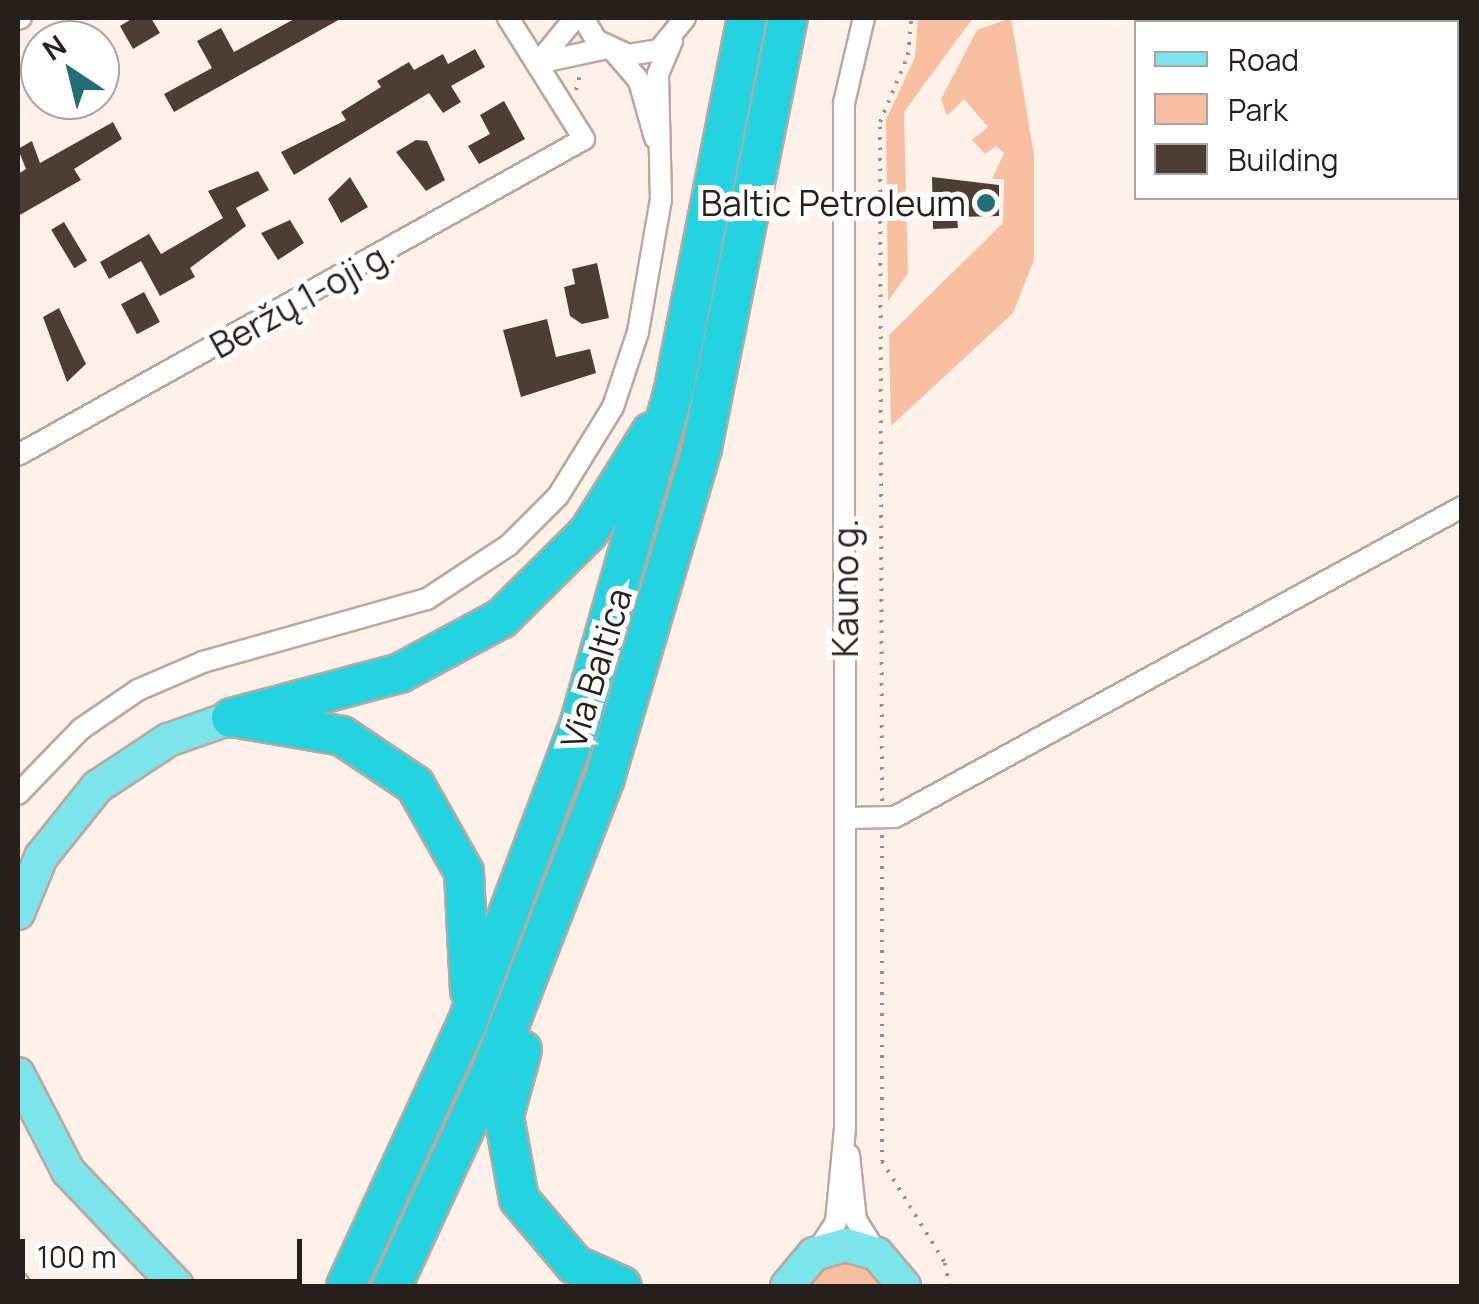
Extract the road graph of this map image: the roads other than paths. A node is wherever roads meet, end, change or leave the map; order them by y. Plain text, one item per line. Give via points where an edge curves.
1 (508, 18) edge
2 (579, 18) edge
3 (686, 18) edge
4 (747, 18) edge
5 (788, 18) edge
6 (864, 18) edge
7 (880, 18) edge
8 (672, 41) junction
9 (854, 49) junction
10 (610, 50) junction
11 (538, 63) junction
12 (659, 149) junction
13 (673, 394) junction
14 (18, 455) edge
15 (1462, 508) edge
16 (231, 718) junction
17 (18, 794) edge
18 (845, 818) junction
19 (587, 827) junction
20 (18, 913) edge
21 (467, 1023) junction
22 (18, 1074) edge
23 (845, 1129) junction
24 (878, 1254) junction
25 (793, 1275) edge
26 (177, 1286) edge
27 (346, 1286) edge
28 (392, 1286) edge
29 (622, 1286) edge
30 (904, 1286) edge

1 - 11 street
2 - 10 street
2 - 11 street
3 - 8 street
4 - 13 highway, Via Baltica
5 - 19 highway, Via Baltica via 702,448
6 - 9 street, Kauno g.
7 - 9 street
8 - 10 street via 644,54
8 - 12 street via 658,74
9 - 18 street, Kauno g. via 844,103
10 - 11 street
10 - 12 street via 639,81
11 - 14 street, Beržų 1-oji g. via 584,139
12 - 17 street via 657,244 628,370 598,437 535,522 484,566 392,614 236,652 138,690 80,729
13 - 16 highway via 588,534 502,618 400,673
13 - 21 highway, Via Baltica via 580,722
15 - 18 street via 978,775 882,818
16 - 20 main road via 168,740 97,787 41,857
16 - 21 highway via 342,736 392,764 435,808 470,896
18 - 23 street, Kauno g.
19 - 28 highway, Via Baltica via 491,1072
19 - 29 highway via 567,918 511,1080 504,1144 533,1224 575,1265
21 - 27 highway, Via Baltica
22 - 26 main road via 68,1172
23 - 24 street, Kauno g. via 856,1220
23 - 25 street, Kauno g. via 836,1222
24 - 25 main road via 846,1246
24 - 30 main road

